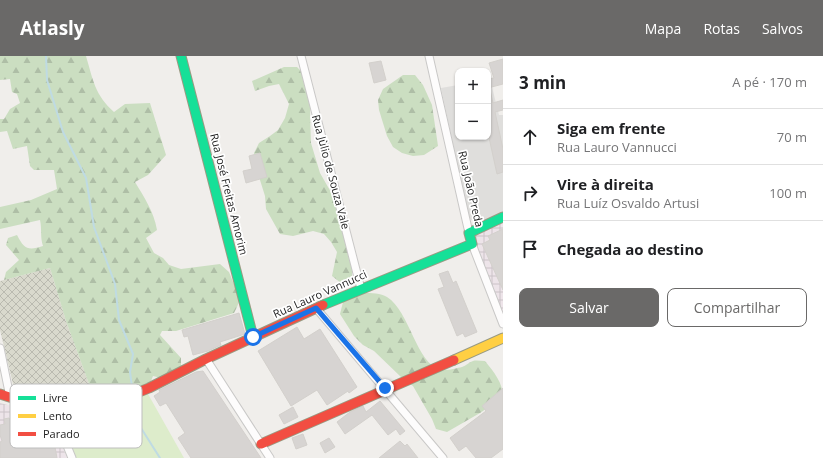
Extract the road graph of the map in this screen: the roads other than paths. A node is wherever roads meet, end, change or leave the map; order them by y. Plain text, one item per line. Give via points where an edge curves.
1 (181, 56) edge
2 (301, 56) edge
3 (429, 56) edge
4 (503, 217) edge
5 (469, 233) junction
6 (472, 244) junction
7 (361, 289) junction
8 (316, 308) junction
9 (503, 324) edge
10 (253, 337) junction
11 (503, 338) edge
12 (0, 348) edge
13 (206, 359) junction
14 (385, 388) junction
15 (142, 391) edge
16 (0, 394) edge
17 (10, 397) joint
18 (261, 444) junction
19 (68, 448) edge
20 (72, 458) edge
21 (270, 458) edge
22 (443, 458) edge

1 - 10 street, Rua José Freitas Amorim
2 - 7 street, Rua Jùlio de Souza Vale
3 - 5 street, Rua João Preda
4 - 5 street
5 - 6 street, Rua João Preda
6 - 7 street, Rua Lauro Vannucci
6 - 9 street, Rua João Preda
7 - 8 street, Rua Lauro Vannucci
8 - 10 street, Rua Lauro Vannucci
8 - 14 street
10 - 13 street, Rua Lauro Vannucci
11 - 14 street
12 - 17 street
13 - 15 street, Rua Lauro Vannucci
13 - 18 street
14 - 18 street
14 - 22 street
16 - 17 street, Rua Lauro Vannucci
18 - 21 street
19 - 20 street

